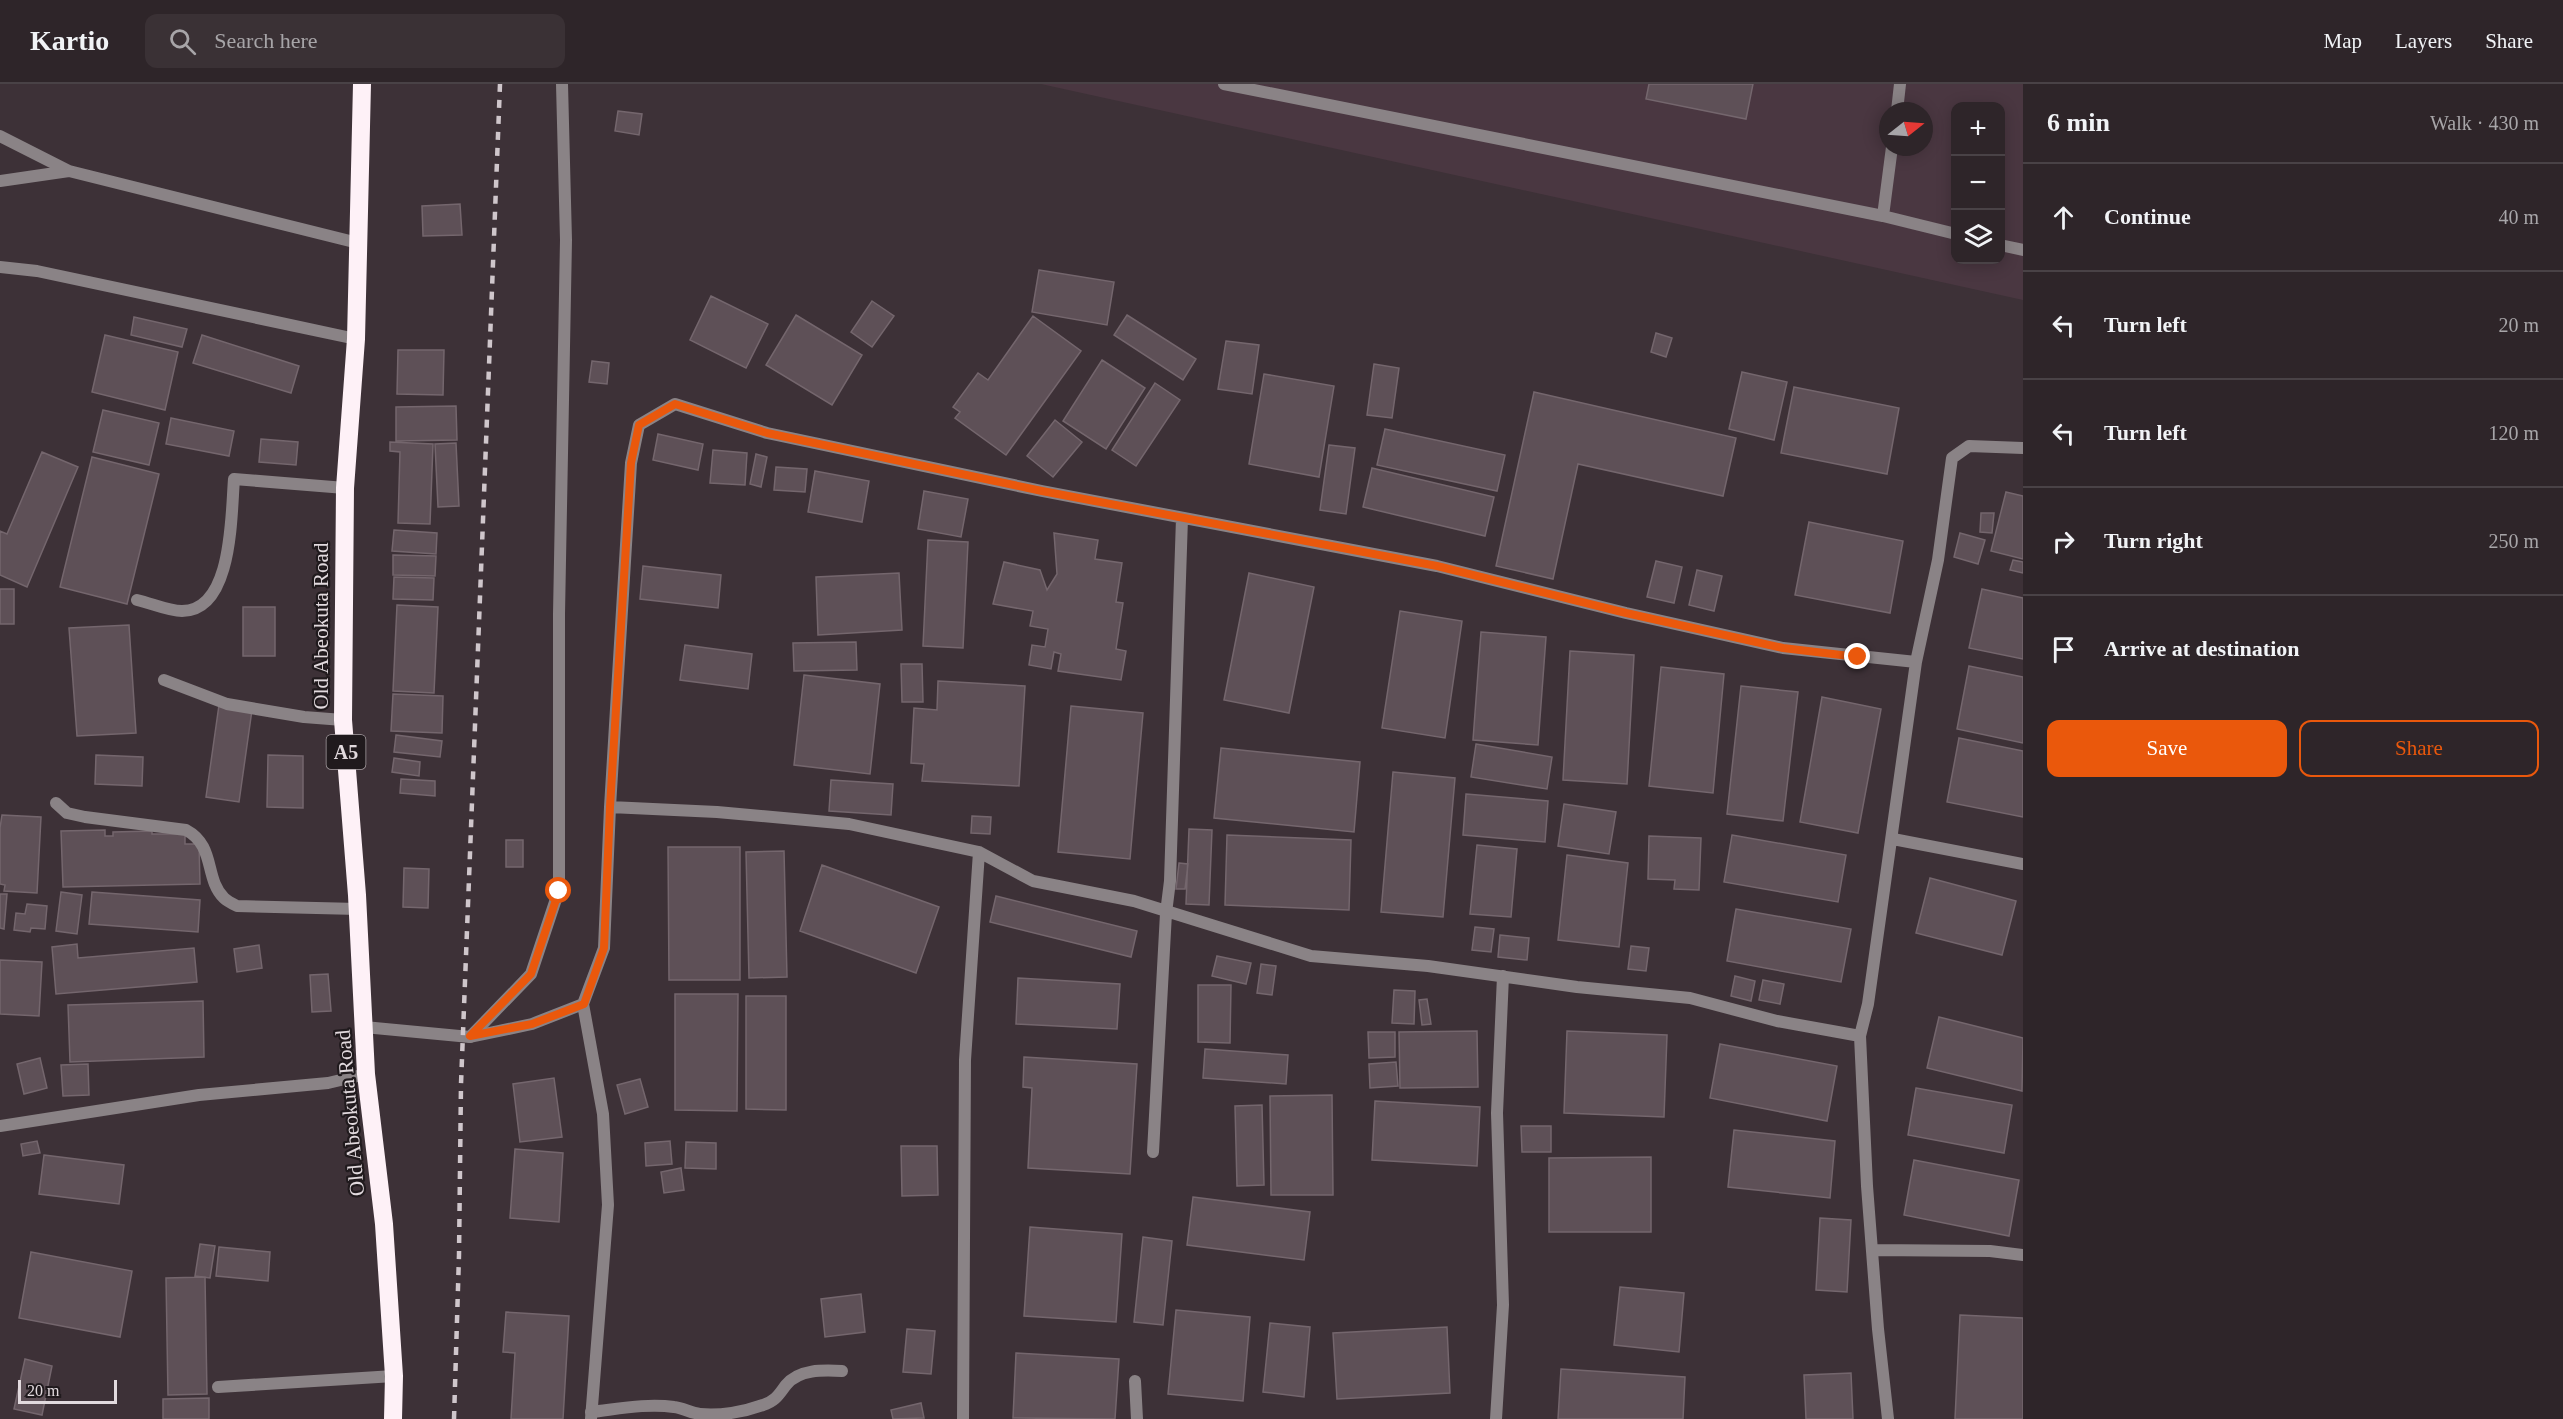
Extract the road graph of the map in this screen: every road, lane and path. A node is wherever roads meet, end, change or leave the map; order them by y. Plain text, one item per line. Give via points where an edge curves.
1 (362, 84) edge
2 (562, 84) edge
3 (1224, 84) edge
4 (1900, 84) edge
5 (1898, 102) edge
6 (0, 136) edge
7 (1891, 156) edge
8 (69, 171) junction
9 (0, 181) edge
10 (1883, 216) junction
11 (1951, 233) edge
12 (358, 243) junction
13 (2005, 246) edge
14 (2023, 250) edge
15 (0, 267) edge
16 (356, 339) junction
17 (2023, 448) edge
18 (345, 488) junction
19 (1182, 518) junction
20 (137, 600) dead end
21 (1916, 662) junction
22 (164, 680) dead end
23 (343, 720) junction
24 (56, 803) dead end
25 (610, 807) junction
26 (1893, 838) junction
27 (979, 852) junction
28 (2023, 864) edge
29 (358, 909) junction
30 (1166, 913) junction
31 (1503, 976) junction
32 (584, 1004) junction
33 (364, 1027) junction
34 (470, 1036) junction
35 (1860, 1036) junction
36 (366, 1074) junction
37 (0, 1126) edge
38 (1154, 1152) dead end
39 (1872, 1250) junction
40 (2023, 1255) edge
41 (842, 1371) dead end
42 (394, 1376) junction
43 (1135, 1382) dead end
44 (218, 1387) dead end
45 (591, 1415) edge
46 (393, 1419) edge
47 (963, 1419) edge
48 (1137, 1419) edge
49 (1496, 1419) edge
50 (1888, 1419) edge

1 - 12 highway, Old Abeokuta Road / A5
2 - 34 street via 566,240 559,891 531,974
3 - 10 street
4 - 5 street
6 - 8 street
7 - 10 street
8 - 9 street
8 - 12 street
10 - 11 street
12 - 16 highway, Old Abeokuta Road / A5
13 - 14 street
15 - 16 street via 37,271
16 - 18 highway, Old Abeokuta Road / A5
17 - 21 street via 1969,446 1952,458 1938,560
18 - 20 street via 234,479 226,560 212,596 197,608 182,611
18 - 23 highway, Old Abeokuta Road / A5
19 - 21 street via 1437,566 1783,648
19 - 25 street via 767,433 675,404 639,425 631,463
19 - 30 street
21 - 26 street
22 - 23 street via 227,704
23 - 29 highway, Old Abeokuta Road / A5
24 - 29 street via 68,813 85,817 186,830 196,835 224,898 237,906
25 - 27 street via 849,824
25 - 32 street via 604,948
26 - 28 street
26 - 35 street
27 - 30 street via 1033,880 1134,901
27 - 47 street via 966,1060
29 - 33 highway, Old Abeokuta Road / A5
30 - 31 street via 1311,956
30 - 38 street
31 - 35 street via 1690,998 1777,1021
31 - 49 street via 1497,1113 1503,1305
32 - 34 street via 532,1024
32 - 45 street via 603,1114 608,1205
33 - 34 street
33 - 36 highway, Old Abeokuta Road / A5
35 - 39 street
36 - 37 street via 328,1083 199,1095
36 - 42 highway, Old Abeokuta Road / A5 via 384,1224
39 - 40 street
39 - 50 street
41 - 45 street via 820,1370 800,1375 773,1401 732,1412 699,1414 673,1407
42 - 44 street
42 - 46 highway, Old Abeokuta Road / A5
43 - 48 street

